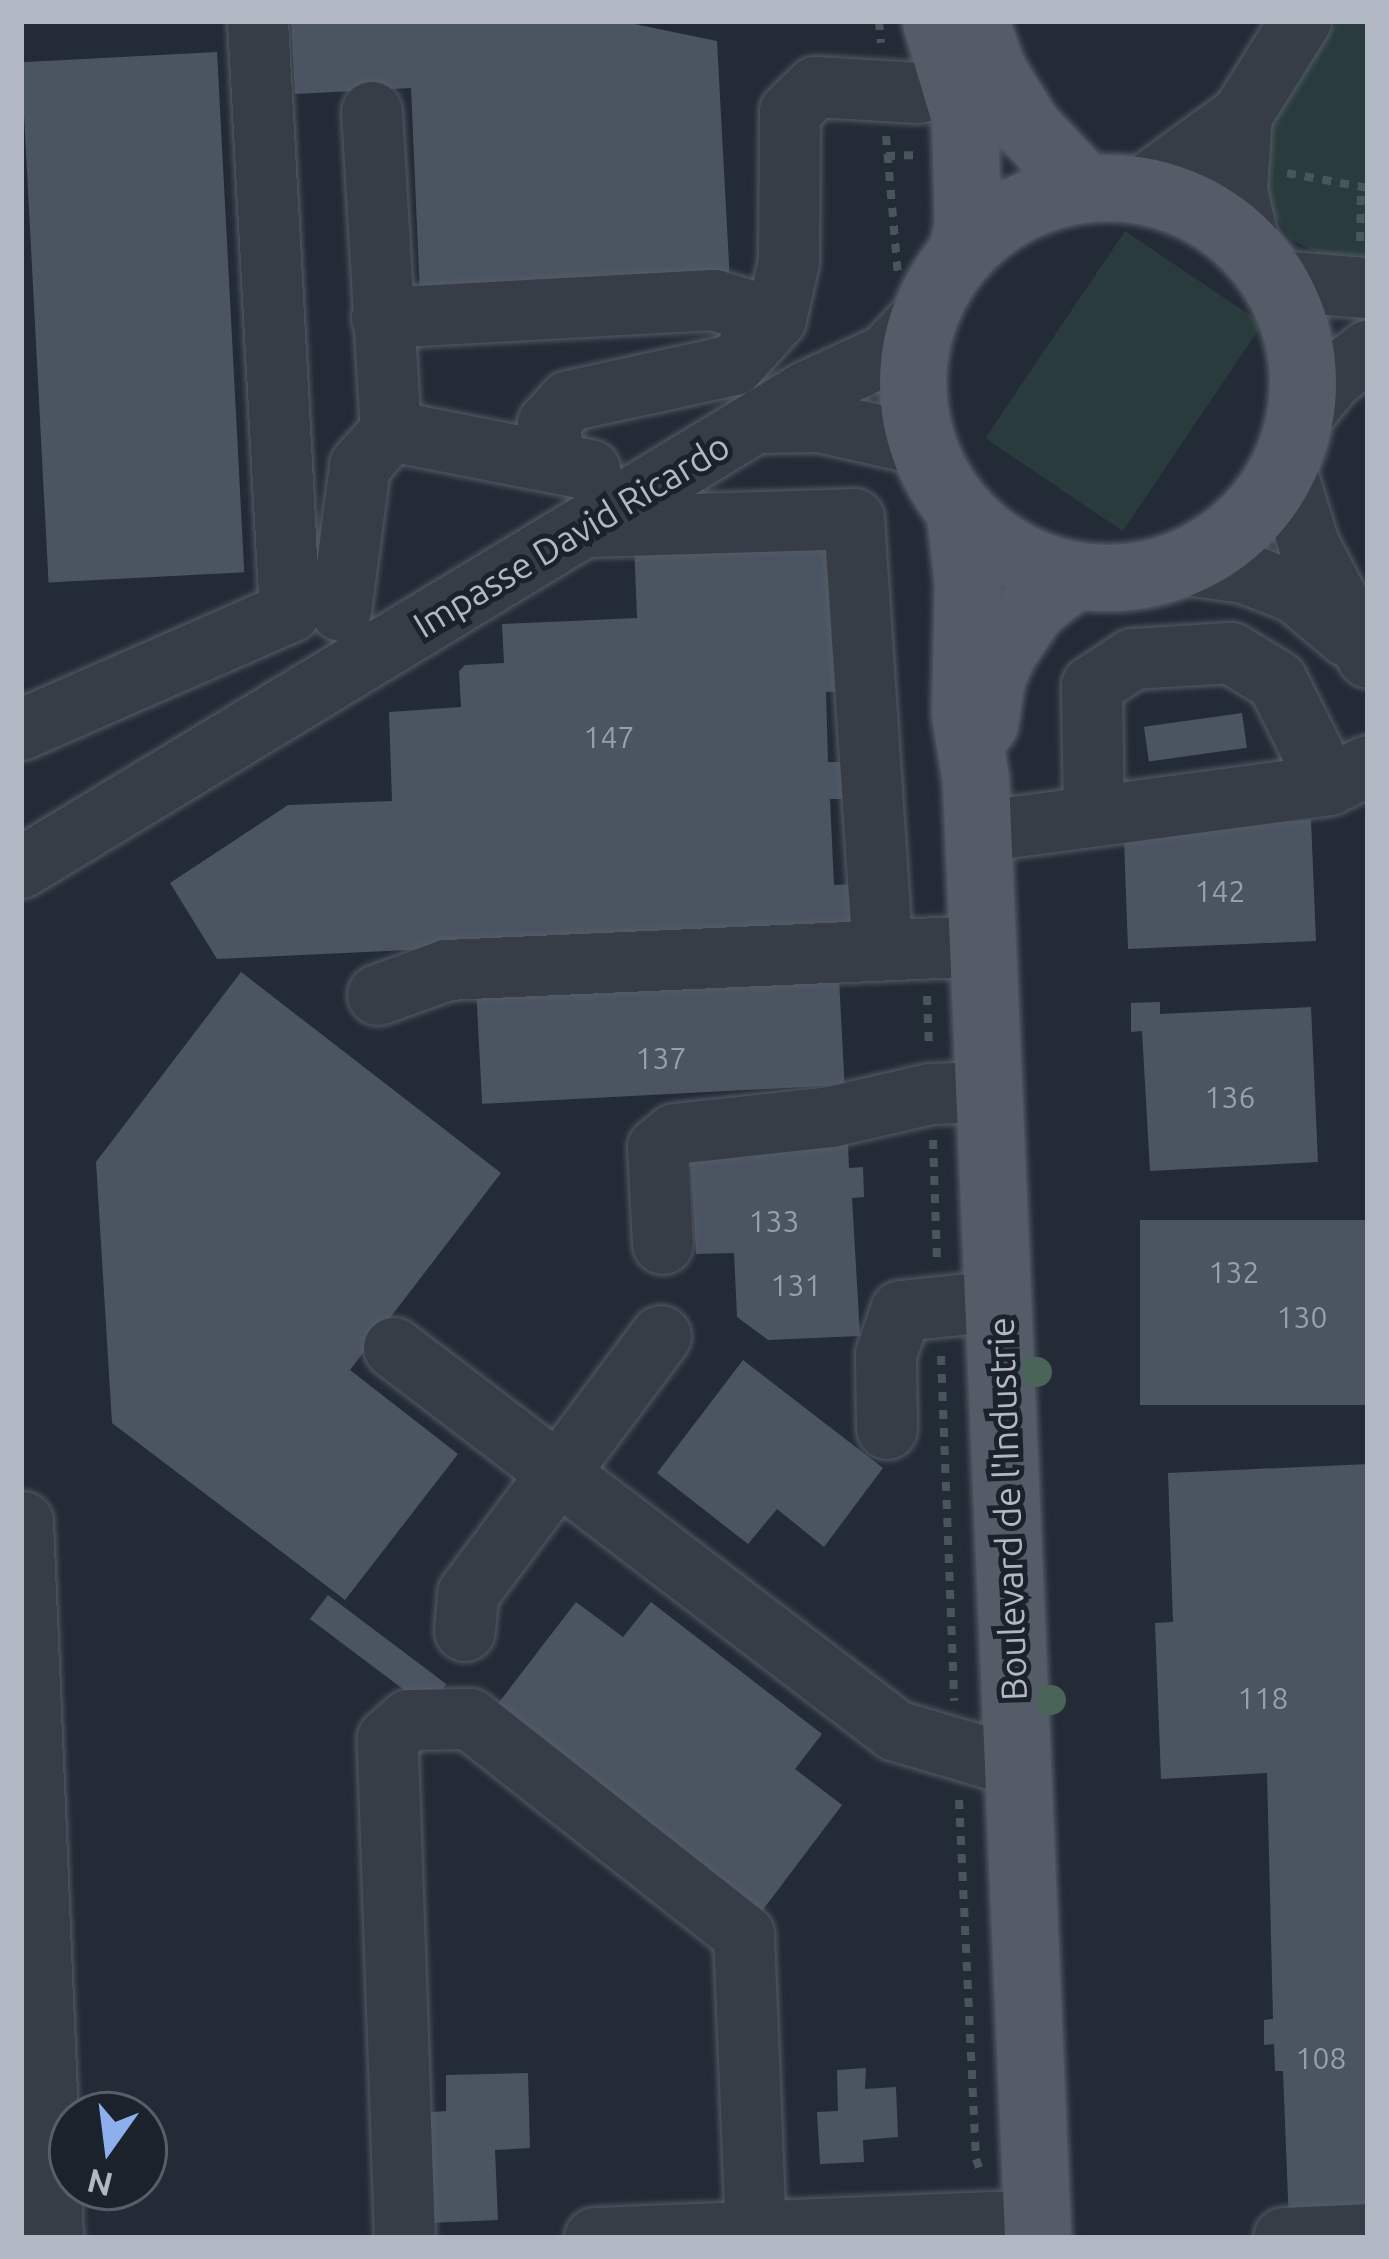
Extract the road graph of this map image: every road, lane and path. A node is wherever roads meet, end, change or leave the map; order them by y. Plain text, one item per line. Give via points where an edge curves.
1 (257, 21) edge
2 (879, 21) edge
3 (910, 21) edge
4 (936, 21) edge
5 (975, 21) edge
6 (1301, 21) edge
7 (923, 102) junction
8 (372, 112) dead end
9 (1242, 115) junction
10 (1364, 188) edge
11 (1113, 189) junction
12 (962, 253) junction
13 (1263, 264) junction
14 (1364, 269) edge
15 (382, 318) junction
16 (921, 318) junction
17 (776, 319) junction
18 (1368, 351) edge
19 (759, 423) junction
20 (391, 431) junction
21 (1293, 443) junction
22 (922, 446) junction
23 (557, 461) junction
24 (653, 486) junction
25 (961, 513) junction
26 (583, 527) junction
27 (1181, 564) junction
28 (1074, 576) junction
29 (362, 629) junction
30 (1365, 654) edge
31 (21, 730) edge
32 (1323, 781) edge
33 (977, 806) junction
34 (1094, 817) junction
35 (21, 868) edge
36 (982, 946) junction
37 (883, 950) junction
38 (378, 995) dead end
39 (989, 1092) junction
40 (663, 1244) dead end
41 (998, 1301) junction
42 (661, 1336) dead end
43 (394, 1348) dead end
44 (886, 1429) dead end
45 (559, 1474) junction
46 (23, 1522) edge
47 (465, 1631) dead end
48 (1018, 1767) junction
49 (1038, 2229) edge
50 (755, 2230) junction
51 (884, 2233) edge
52 (1368, 2234) edge
53 (52, 2238) edge
54 (405, 2238) edge
55 (596, 2238) edge
56 (1284, 2238) edge

1 - 31 street via 290,612
2 - 7 path
3 - 7 street
4 - 7 main road
5 - 11 main road via 994,73 1029,129
6 - 9 street
7 - 12 main road via 968,226
7 - 16 path via 901,302
7 - 17 street via 816,87 790,112 789,262
8 - 15 street
9 - 11 street
9 - 13 street via 1237,191
10 - 14 path
11 - 12 main road via 1041,198
11 - 13 main road via 1181,201 1218,220
12 - 16 main road
13 - 14 street
13 - 21 main road via 1295,325 1304,372
15 - 17 street via 714,300
15 - 20 street
16 - 19 street, Impasse David Ricardo via 886,355
16 - 22 main road via 910,382
17 - 23 street via 734,365 569,401 548,424
18 - 21 street via 1332,379
19 - 22 street, Impasse David Ricardo via 820,422
19 - 24 street, Impasse David Ricardo
20 - 23 street
20 - 29 street via 361,466
21 - 27 main road via 1259,507 1223,541
21 - 30 street via 1309,545
22 - 25 main road
23 - 24 street
24 - 26 street, Impasse David Ricardo
25 - 28 main road via 1012,554
25 - 33 main road, Boulevard de l'Industrie via 965,713
26 - 29 street, Impasse David Ricardo
26 - 37 street via 854,518
27 - 28 main road via 1128,577
27 - 30 street via 1244,573 1296,593
28 - 33 main road, Boulevard de l'Industrie via 1033,608 992,678
29 - 35 street, Impasse David Ricardo
32 - 34 street
32 - 34 street via 1255,667 1231,653 1133,659 1092,686
33 - 34 street
33 - 36 main road, Boulevard de l'Industrie
36 - 37 street
36 - 39 main road, Boulevard de l'Industrie
37 - 38 street via 447,970
39 - 40 street via 675,1135 658,1148
39 - 41 main road, Boulevard de l'Industrie
41 - 44 street via 901,1311 886,1355
41 - 48 main road, Boulevard de l'Industrie
42 - 45 street
43 - 45 street
45 - 47 street via 468,1594
45 - 48 street via 896,1731
46 - 53 street
48 - 49 main road, Boulevard de l'Industrie
49 - 51 street
50 - 51 street
50 - 54 street via 744,1935 470,1719 409,1720 388,1738
50 - 55 street
52 - 56 street

